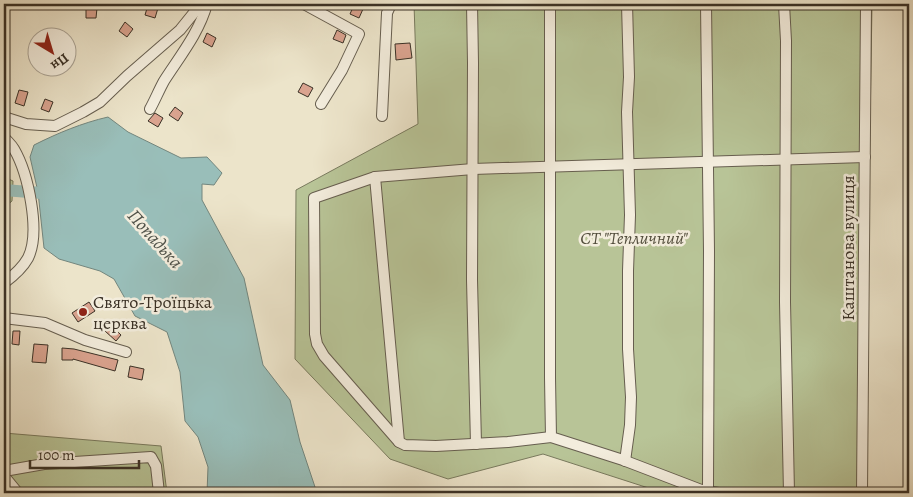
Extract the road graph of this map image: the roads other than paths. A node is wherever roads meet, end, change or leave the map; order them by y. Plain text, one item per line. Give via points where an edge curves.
1 (201, 4) edge
2 (207, 4) edge
3 (304, 4) edge
4 (391, 4) edge
5 (472, 4) edge
6 (550, 4) edge
7 (627, 4) edge
8 (706, 4) edge
9 (784, 4) edge
10 (866, 4) edge
11 (322, 104) dead end
12 (150, 109) dead end
13 (382, 116) dead end
14 (4, 117) edge
15 (4, 137) edge
16 (864, 157) junction
17 (785, 159) junction
18 (707, 162) junction
19 (629, 164) junction
20 (551, 166) junction
21 (473, 169) junction
22 (375, 177) junction
23 (4, 283) edge
24 (4, 318) edge
25 (126, 352) dead end
26 (551, 438) junction
27 (399, 442) junction
28 (476, 444) junction
29 (625, 461) junction
30 (4, 471) edge
31 (4, 476) edge
32 (704, 491) junction
33 (18, 493) edge
34 (159, 493) edge
35 (719, 493) edge
36 (789, 493) edge
37 (862, 493) edge

1 - 14 street via 180,30 100,102 55,126 26,124
2 - 12 street via 186,51 163,82
3 - 11 street via 359,34
4 - 13 street via 387,13
5 - 21 street
6 - 20 street
7 - 19 street
8 - 18 street
9 - 17 street
10 - 16 street, Каштанова вулиця
15 - 23 street via 13,148 25,175 33,229 28,258
16 - 17 street
16 - 37 street, Каштанова вулиця
17 - 18 street
17 - 36 street
18 - 19 street
18 - 32 street via 708,487
19 - 20 street
19 - 29 street via 628,349 631,397
20 - 21 street
20 - 26 street
21 - 22 street
21 - 28 street
22 - 27 street
22 - 27 street via 314,198 315,334 324,356
24 - 25 street via 45,323 85,340
26 - 28 street
26 - 29 street
27 - 28 street via 404,446
29 - 32 street
30 - 34 street via 44,464 151,457 156,466
31 - 33 street
32 - 35 street

